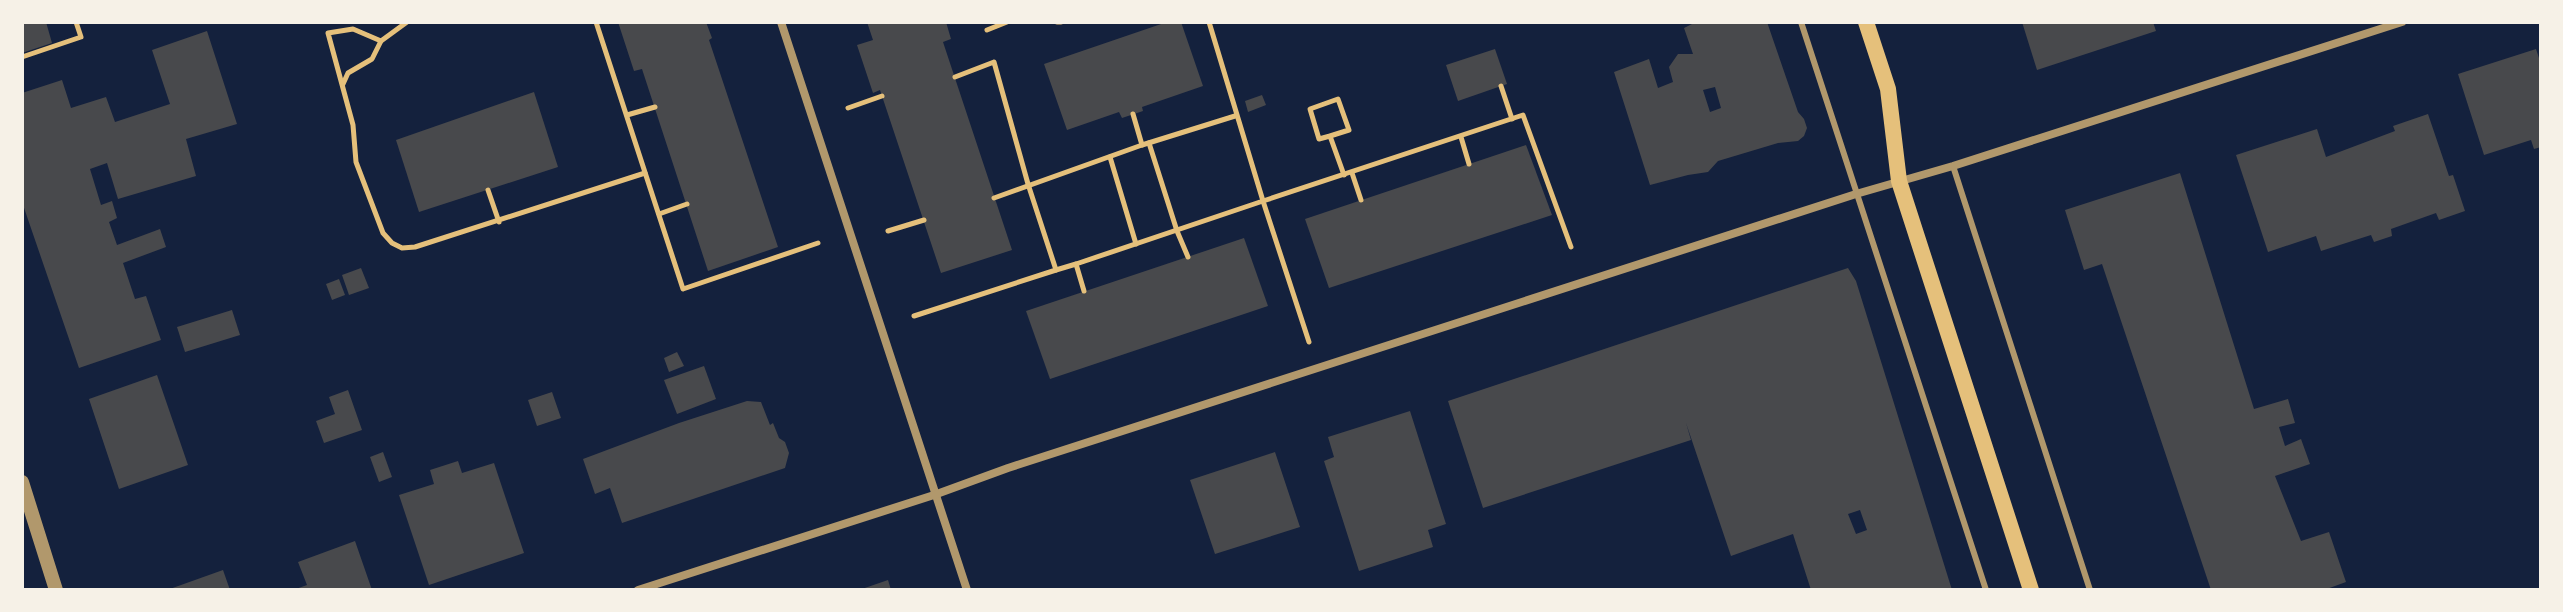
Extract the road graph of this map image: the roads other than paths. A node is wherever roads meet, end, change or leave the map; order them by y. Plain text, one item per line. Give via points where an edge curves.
1 (781, 22) edge
2 (1801, 22) edge
3 (1866, 22) edge
4 (2402, 22) edge
5 (1953, 166) junction
6 (1899, 181) junction
7 (1856, 194) junction
8 (22, 482) edge
9 (934, 495) junction
10 (56, 590) edge
11 (638, 590) edge
12 (967, 590) edge
13 (1986, 590) edge
14 (2031, 590) edge
15 (2090, 590) edge

1 - 9 street
2 - 7 lane
3 - 6 main road via 1888,89
4 - 5 street
5 - 6 street
5 - 15 lane
6 - 7 street
6 - 14 main road
7 - 9 street
7 - 13 lane
8 - 10 street
9 - 11 street
9 - 12 street

